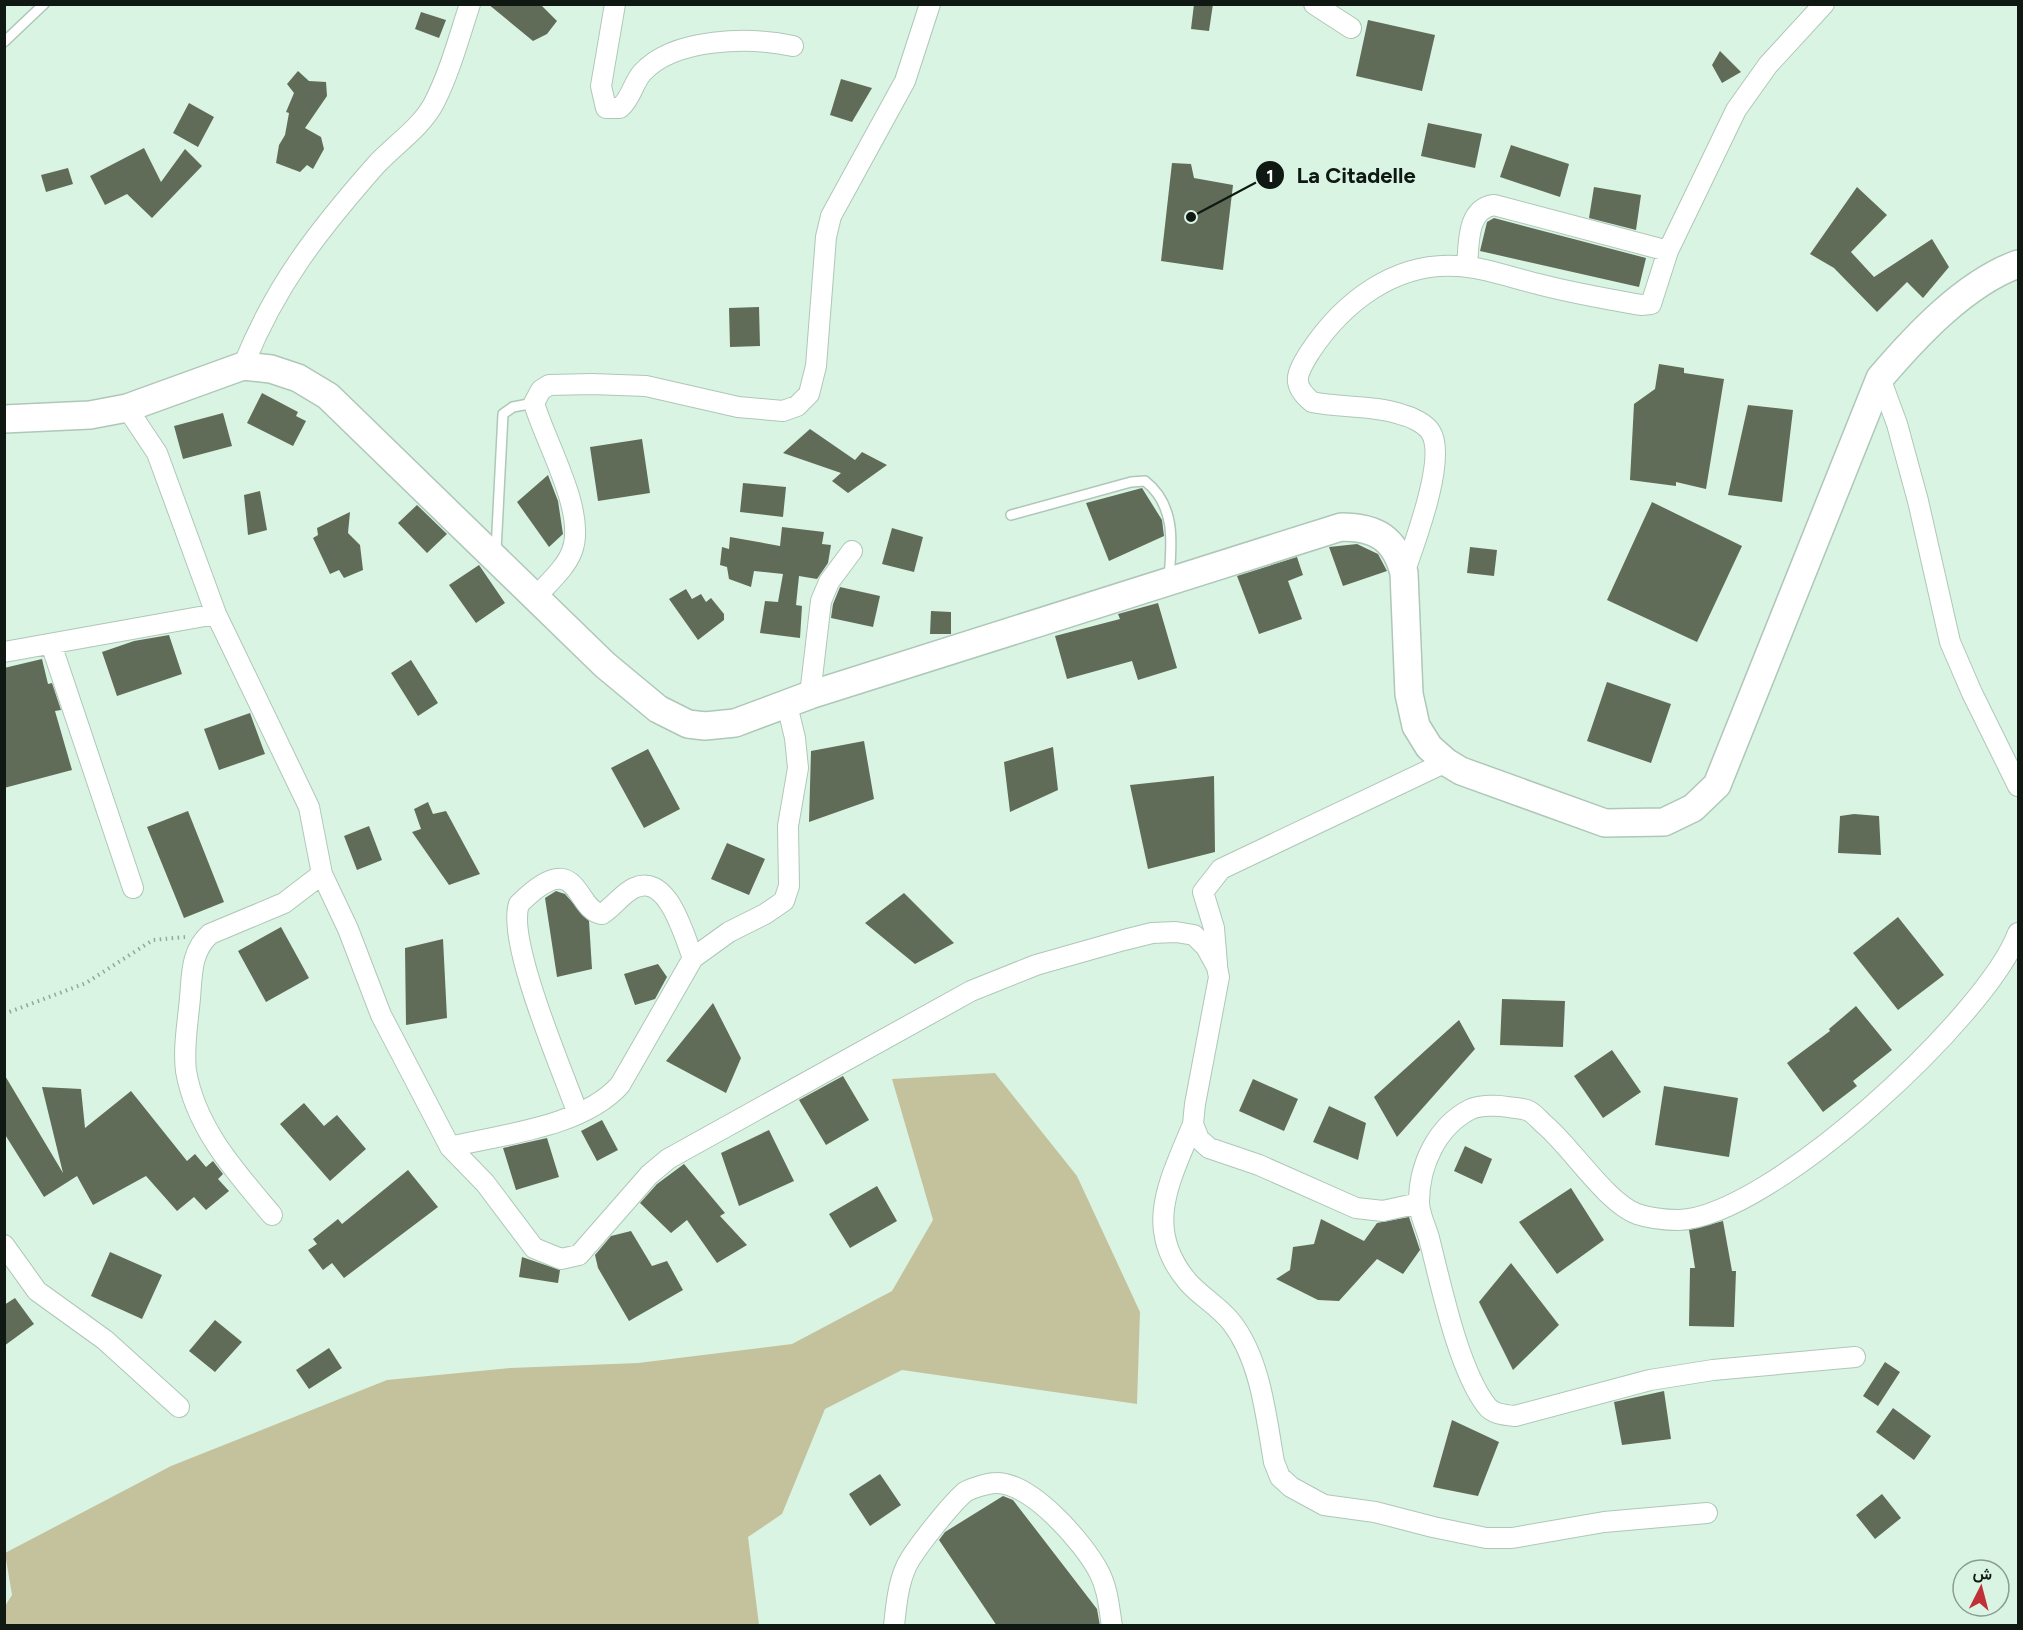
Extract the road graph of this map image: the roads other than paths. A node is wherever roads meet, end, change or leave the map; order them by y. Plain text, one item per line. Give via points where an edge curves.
1 (44, 4) edge
2 (470, 4) edge
3 (615, 4) edge
4 (930, 4) edge
5 (1314, 4) edge
6 (1824, 4) edge
7 (1351, 28) dead end
8 (4, 42) edge
9 (793, 46) dead end
10 (1668, 251) junction
11 (2019, 264) edge
12 (1467, 267) junction
13 (243, 366) junction
14 (1880, 378) junction
15 (534, 403) junction
16 (128, 408) junction
17 (4, 418) edge
18 (1011, 515) dead end
19 (852, 551) dead end
20 (495, 560) junction
21 (1404, 573) junction
22 (1169, 581) junction
23 (535, 598) junction
24 (216, 614) junction
25 (51, 644) junction
26 (4, 652) edge
27 (799, 700) junction
28 (1446, 762) junction
29 (2019, 786) edge
30 (322, 874) junction
31 (133, 888) dead end
32 (2019, 933) edge
33 (693, 958) junction
34 (1217, 967) junction
35 (578, 1114) junction
36 (1193, 1124) junction
37 (450, 1147) junction
38 (1419, 1203) junction
39 (272, 1215) dead end
40 (4, 1245) edge
41 (1855, 1357) dead end
42 (179, 1407) dead end
43 (1707, 1513) dead end
44 (894, 1626) edge
45 (1112, 1626) edge

1 - 8 lane
2 - 13 street via 434,104 322,227 261,321
3 - 9 street via 600,86 606,108 620,108 630,99 642,73 685,47 736,40
4 - 15 street via 905,81 831,216 816,366 809,394 797,406 783,411 738,407 646,386 592,384 549,386 541,390
5 - 7 street
6 - 10 street via 1768,65 1736,110
10 - 12 street via 1651,304 1641,306
10 - 12 street via 1494,205 1477,214 1470,231
11 - 14 street via 1979,284 1913,340
12 - 21 street via 1412,269 1384,281 1333,320 1298,373 1302,394 1312,402 1402,414 1430,431 1437,460
13 - 16 street
13 - 20 street via 271,369 298,378 328,396
14 - 28 street via 1717,785 1693,807 1664,822 1605,824 1471,775
14 - 29 street via 1906,457 1950,642
15 - 20 lane via 506,410 501,423
15 - 23 street via 572,508 575,539 572,553
16 - 17 street via 90,415
16 - 24 street via 157,453
18 - 22 lane via 1145,481 1156,489 1172,528
19 - 27 street via 829,582 821,601
20 - 23 street
21 - 22 street via 1395,546 1380,535 1341,526
21 - 28 street via 1409,694 1416,726 1429,747
22 - 27 street
23 - 27 street via 605,665 674,719 705,726 735,723
24 - 25 street
24 - 30 street via 309,807
25 - 26 street
25 - 31 street
27 - 33 street via 795,738 798,768 788,826 789,886 784,901
28 - 34 street via 1221,869 1203,892 1214,928
30 - 37 street via 381,1015
30 - 39 street via 284,903 210,934 194,962 186,1069 195,1108 226,1160
32 - 38 street via 1994,977 1877,1104 1777,1178 1704,1215 1679,1220 1636,1214 1616,1201 1558,1136 1529,1111 1500,1106 1475,1107 1443,1129 1425,1162
33 - 35 street via 621,1085 610,1097
33 - 35 street via 667,896 653,887 634,888 602,914 590,909 569,880 556,879 539,887 519,904 516,925 528,975
34 - 36 street via 1217,995
34 - 37 street via 1194,935 1152,933 1036,965 971,991 668,1159 572,1258 534,1248 485,1184
35 - 37 street
36 - 38 street via 1199,1139 1209,1148 1259,1165 1356,1208 1383,1211
36 - 43 street via 1169,1184 1162,1234 1187,1281 1232,1322 1250,1356 1274,1462 1280,1477 1292,1487 1324,1505 1375,1512 1486,1538
38 - 41 street via 1450,1317 1472,1380 1487,1407 1502,1415 1515,1416 1650,1380
40 - 42 street via 37,1291 105,1340
44 - 45 street via 906,1567 966,1492 995,1483 1021,1489 1083,1547 1100,1573

